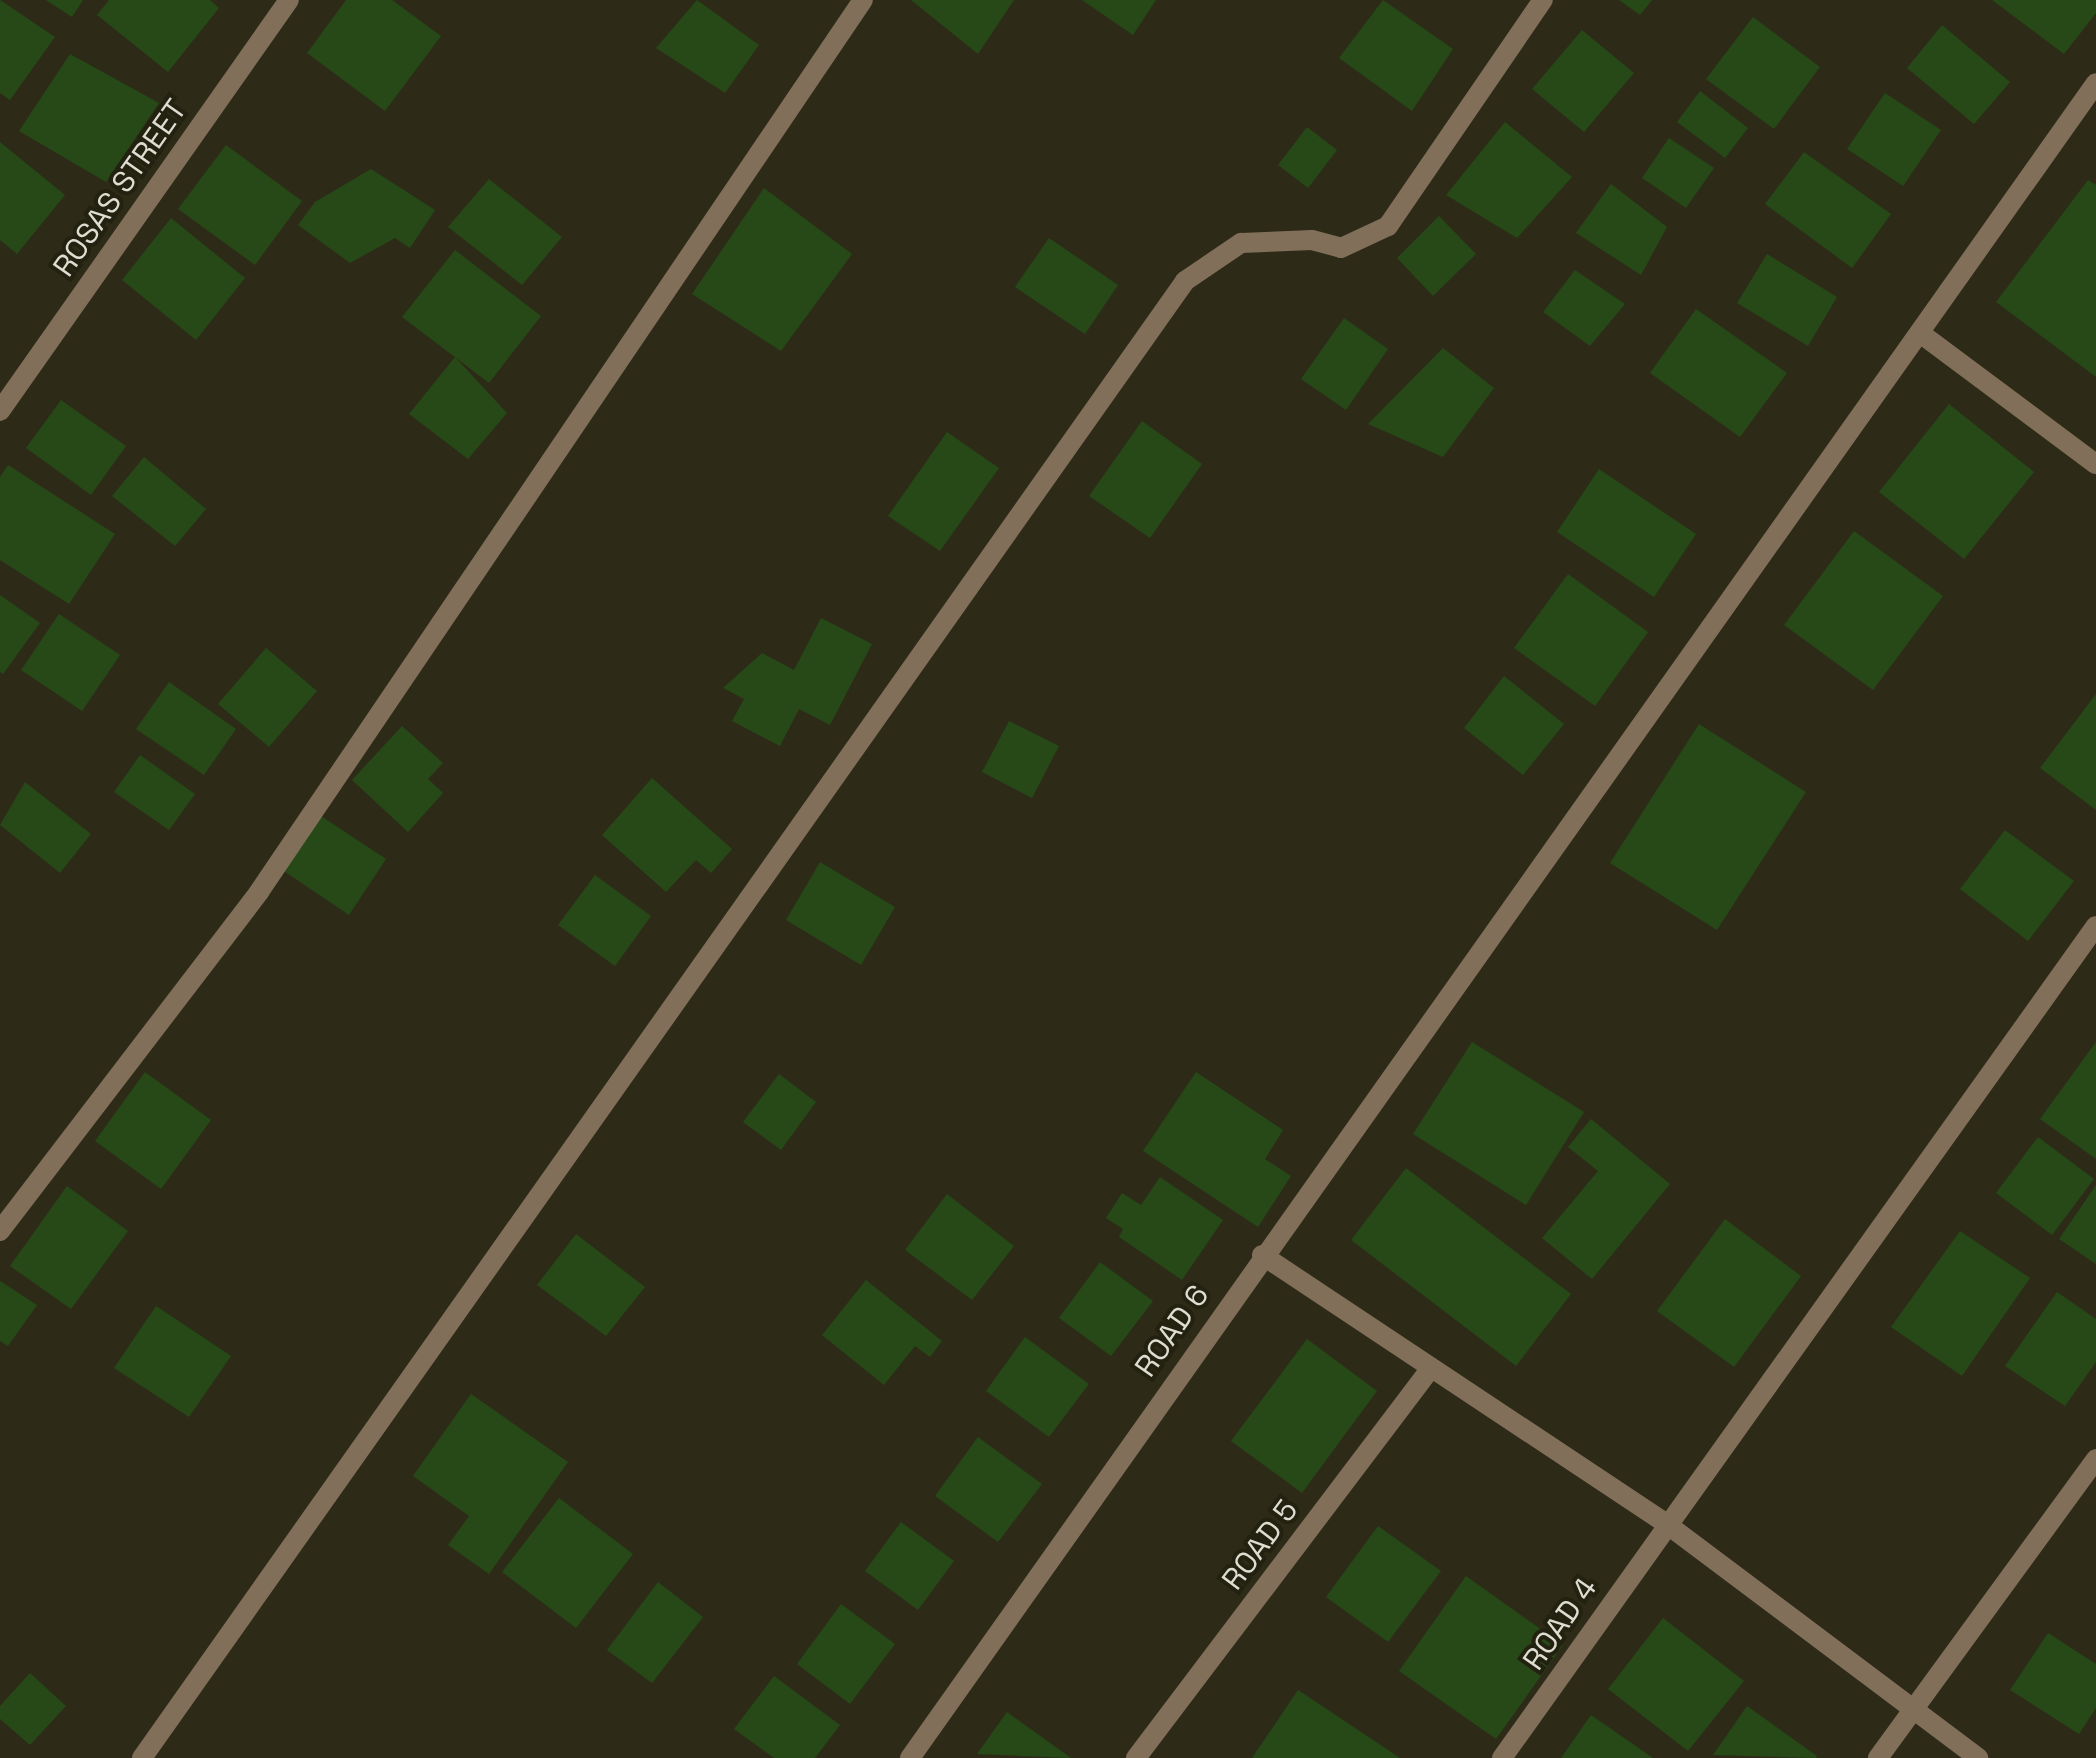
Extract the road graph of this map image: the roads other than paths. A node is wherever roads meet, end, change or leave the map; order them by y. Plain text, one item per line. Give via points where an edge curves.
1 (289, 0) edge
2 (862, 0) edge
3 (1543, 0) edge
4 (2096, 83) edge
5 (1920, 334) junction
6 (0, 411) edge
7 (2094, 460) edge
8 (2096, 926) edge
9 (0, 1231) edge
10 (1262, 1255) junction
11 (1431, 1368) junction
12 (2096, 1459) edge
13 (1668, 1524) junction
14 (1913, 1710) junction
15 (142, 1758) edge
16 (910, 1758) edge
17 (1136, 1758) edge
18 (1502, 1758) edge
19 (1878, 1758) edge
20 (1978, 1758) edge

1 - 6 street, ROSAS STREET
2 - 9 street via 258,892
3 - 15 street via 1388,226 1341,248 1242,243 1184,281
4 - 5 street, ROAD 6
5 - 7 street
5 - 10 street, ROAD 6 via 1491,945
8 - 13 street, ROAD 4
10 - 11 street
10 - 16 street, ROAD 6
11 - 13 street
11 - 17 street, ROAD 5
12 - 14 street
13 - 14 street
13 - 18 street, ROAD 4
14 - 19 street
14 - 20 street

